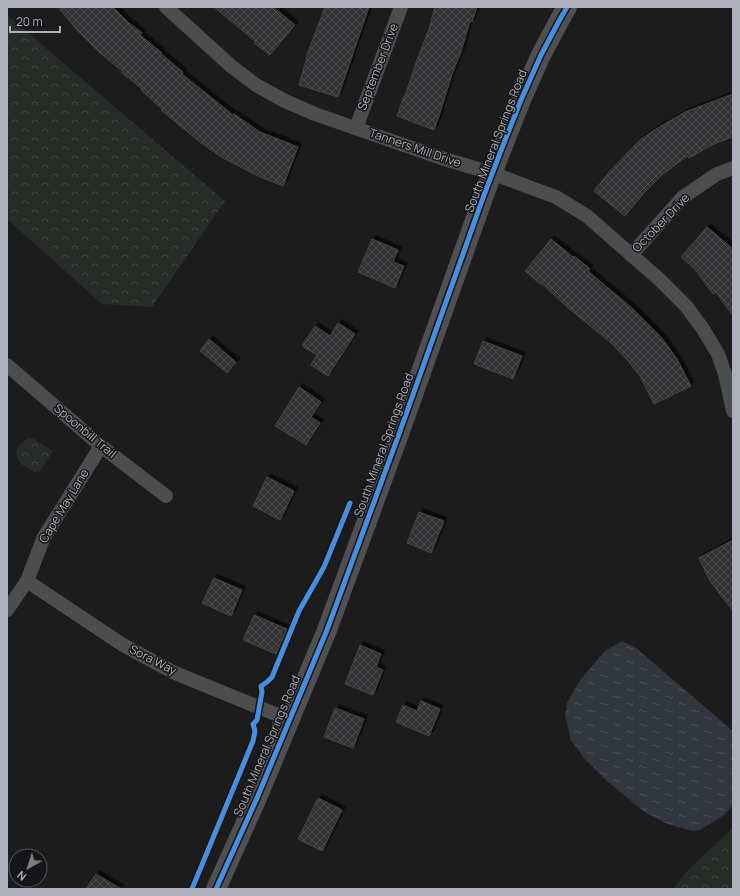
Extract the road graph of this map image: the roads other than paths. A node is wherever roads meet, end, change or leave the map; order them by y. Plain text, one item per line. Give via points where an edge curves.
1 (166, 7) edge
2 (401, 7) edge
3 (568, 7) edge
4 (356, 128) junction
5 (733, 168) edge
6 (492, 173) junction
7 (631, 255) junction
8 (7, 365) edge
9 (733, 411) edge
10 (101, 446) junction
11 (166, 496) dead end
12 (27, 581) junction
13 (7, 610) edge
14 (290, 720) junction
15 (216, 889) edge

1 - 4 street, Tanners Mill Drive via 231,66 256,85 315,114
2 - 4 street, September Drive
3 - 6 street, South Mineral Springs Road via 541,55
4 - 6 street, Tanners Mill Drive
5 - 7 street, October Drive via 717,174 683,197
6 - 7 street, Tanners Mill Drive via 556,198 587,216
6 - 14 street, South Mineral Springs Road via 329,625
7 - 9 street, Tanners Mill Drive via 686,306 702,329 718,354
8 - 10 street, Spoonbill Trail
10 - 11 street, Spoonbill Trail
10 - 12 street, Cape May Lane via 44,537
12 - 13 street, Cape May Lane
12 - 14 street, Sora Way via 123,645 175,673
14 - 15 street, South Mineral Springs Road

